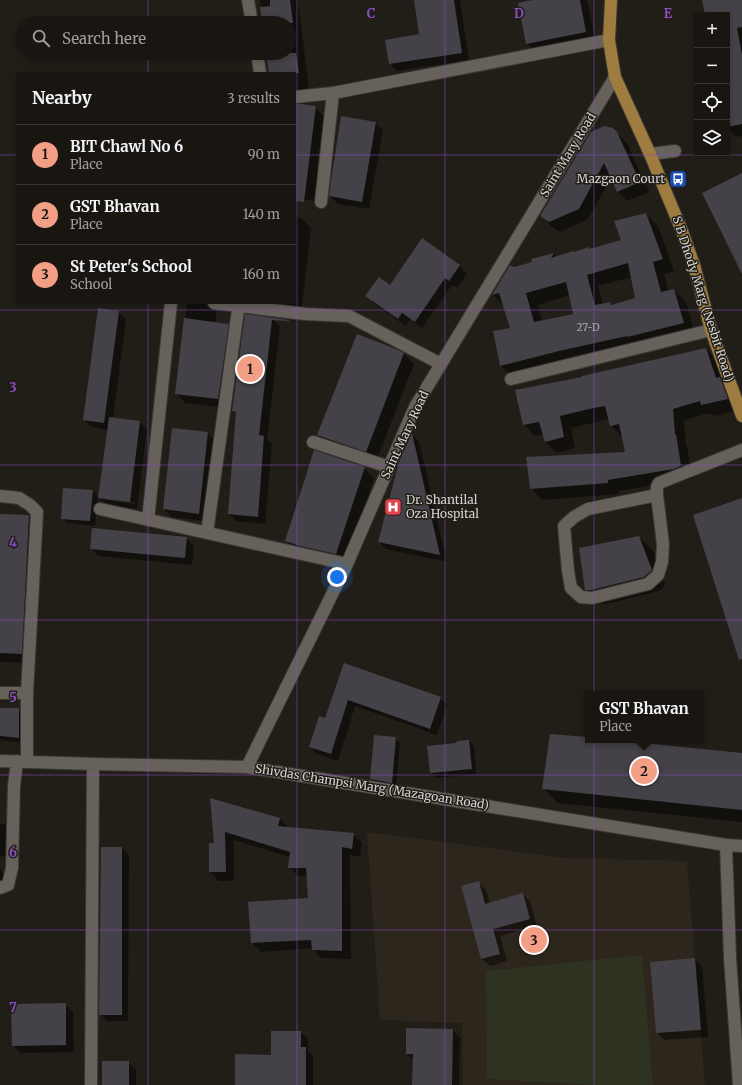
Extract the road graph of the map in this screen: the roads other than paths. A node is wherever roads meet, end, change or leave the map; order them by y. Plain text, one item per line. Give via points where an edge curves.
1 (248, 0) edge
2 (611, 0) edge
3 (251, 16) edge
4 (609, 40) junction
5 (258, 60) edge
6 (260, 72) edge
7 (615, 77) junction
8 (333, 93) junction
9 (296, 97) edge
10 (675, 151) dead end
11 (650, 154) junction
12 (321, 202) dead end
13 (170, 304) edge
14 (239, 304) edge
15 (711, 330) junction
16 (441, 364) junction
17 (511, 380) dead end
18 (742, 416) edge
19 (313, 442) dead end
20 (742, 450) edge
21 (390, 467) junction
22 (656, 495) junction
23 (0, 496) edge
24 (100, 509) dead end
25 (148, 520) junction
26 (206, 533) junction
27 (347, 564) junction
28 (0, 693) edge
29 (27, 693) junction
30 (0, 761) edge
31 (22, 762) junction
32 (93, 764) junction
33 (247, 767) junction
34 (726, 845) junction
35 (742, 846) edge
36 (0, 888) edge
37 (736, 957) edge
38 (91, 1085) edge
39 (739, 1085) edge

1 - 3 street
2 - 4 main road, S B Dhody Marg (Nesbit Road)
4 - 7 main road, S B Dhody Marg (Nesbit Road)
4 - 8 street
5 - 6 street
7 - 11 main road, S B Dhody Marg (Nesbit Road)
7 - 16 street, Saint Mary Road
8 - 9 street
8 - 12 street
10 - 11 street
11 - 15 main road, S B Dhody Marg (Nesbit Road) via 694,265
13 - 25 street
14 - 16 street via 305,314 349,316
14 - 26 street
15 - 17 street
15 - 18 main road, S B Dhody Marg (Nesbit Road)
16 - 21 street, Saint Mary Road via 415,407
19 - 21 street
20 - 22 street via 659,483
21 - 27 street, Saint Mary Road
22 - 22 street via 664,544 658,575 648,584 592,598 580,598 571,588 564,526 588,509
23 - 29 street via 19,498 36,512
24 - 25 street
25 - 26 street
26 - 27 street
27 - 33 street, Saint Mary Road
28 - 29 street
29 - 31 street
30 - 31 street, Shivdas Champsi Marg (Mazagoan Road)
31 - 32 street, Shivdas Champsi Marg (Mazagoan Road)
31 - 36 street via 14,786 12,868 8,885
32 - 33 street, Shivdas Champsi Marg (Mazagoan Road)
32 - 38 street
33 - 34 street, Shivdas Champsi Marg (Mazagoan Road)
34 - 35 street, Shivdas Champsi Marg (Mazagoan Road)
34 - 37 street
37 - 39 street

